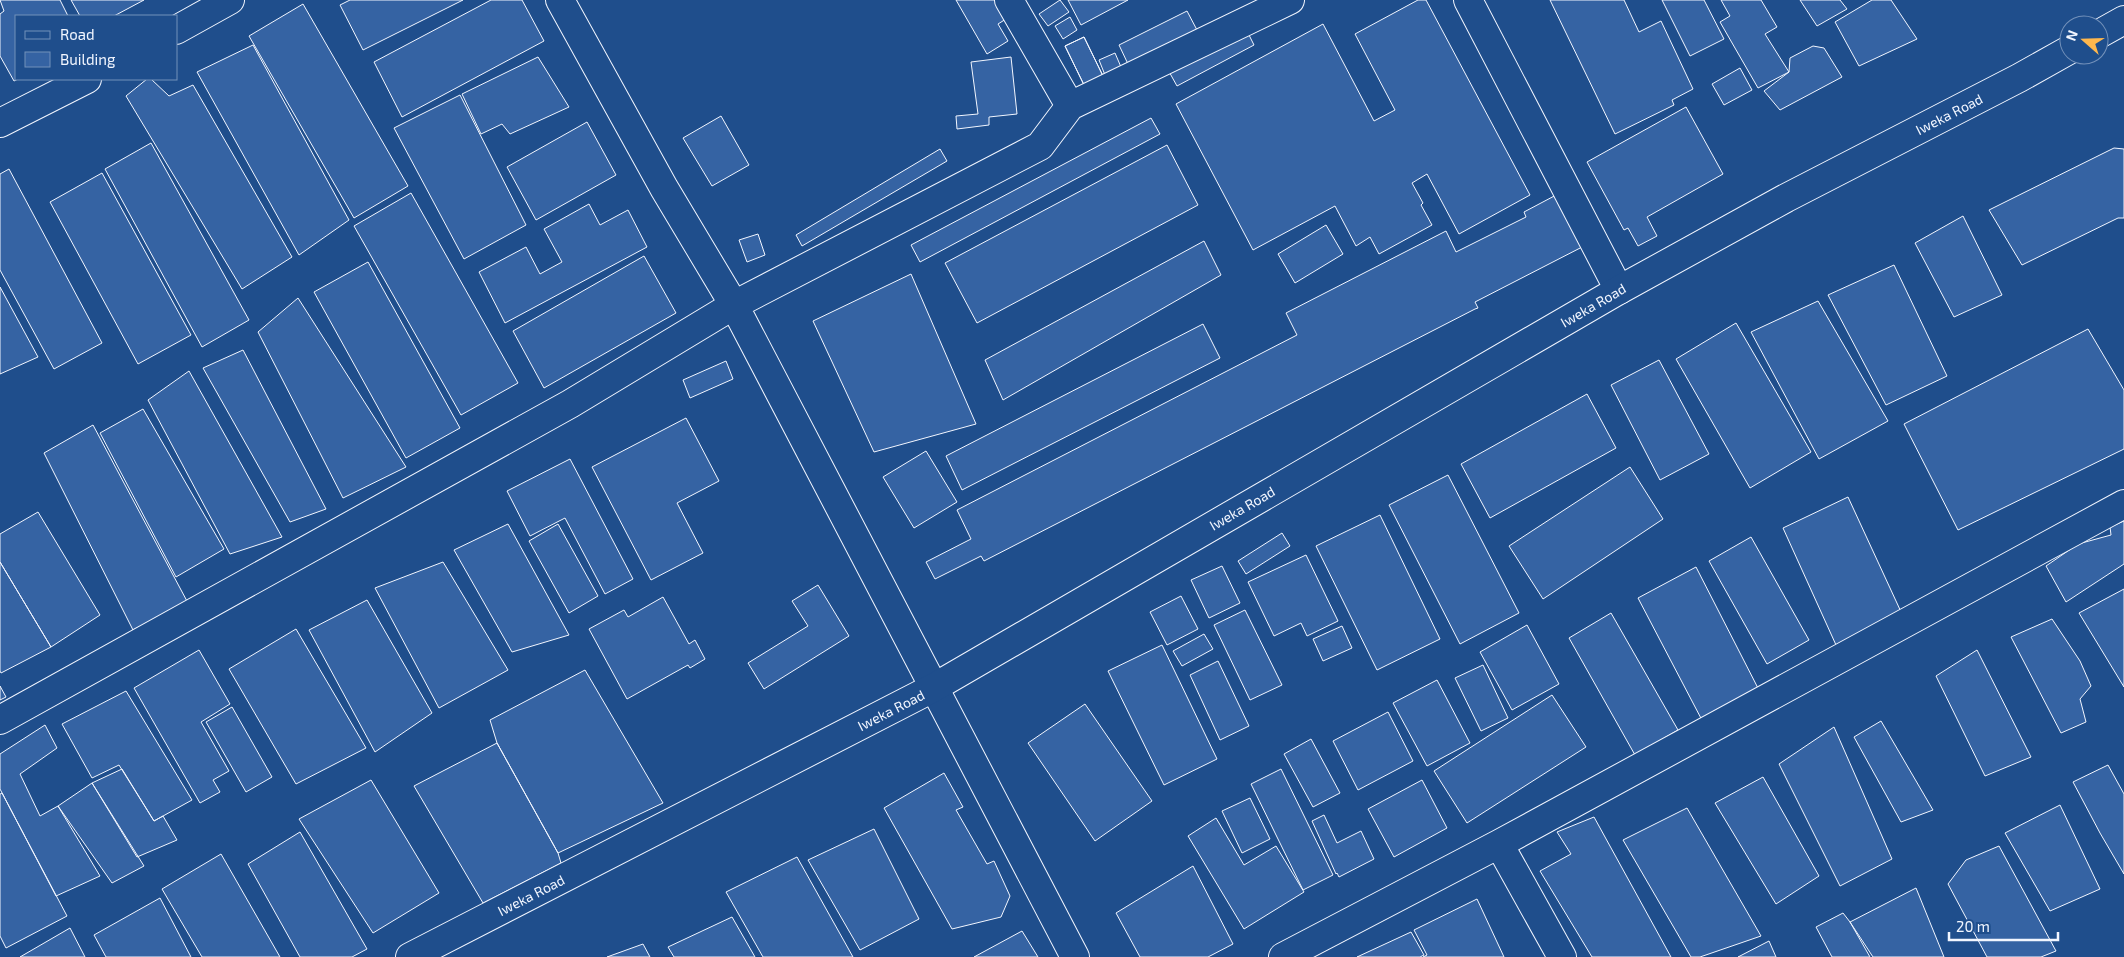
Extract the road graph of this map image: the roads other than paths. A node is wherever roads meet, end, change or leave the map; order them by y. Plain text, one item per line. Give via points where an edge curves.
1 (230, 0) edge
2 (560, 0) edge
3 (1009, 0) edge
4 (1290, 0) edge
5 (1468, 0) edge
6 (2124, 20) edge
7 (2109, 28) edge
8 (178, 29) edge
9 (2059, 56) edge
10 (85, 80) edge
11 (1070, 106) junction
12 (0, 123) edge
13 (1619, 290) junction
14 (734, 305) junction
15 (2124, 504) edge
16 (934, 688) junction
17 (0, 720) edge
18 (1498, 844) junction
19 (410, 957) edge
20 (1075, 957) edge
21 (1283, 957) edge
22 (1562, 957) edge

1 - 8 street
2 - 14 street via 664,188
3 - 11 street
4 - 11 street
5 - 13 street
6 - 7 street
9 - 13 street, Iweka Road via 1786,198
10 - 12 street
11 - 14 street via 1040,146
13 - 16 street, Iweka Road
14 - 16 street
14 - 17 street via 570,404
15 - 18 street
16 - 19 street, Iweka Road
16 - 20 street
18 - 21 street
18 - 22 street

